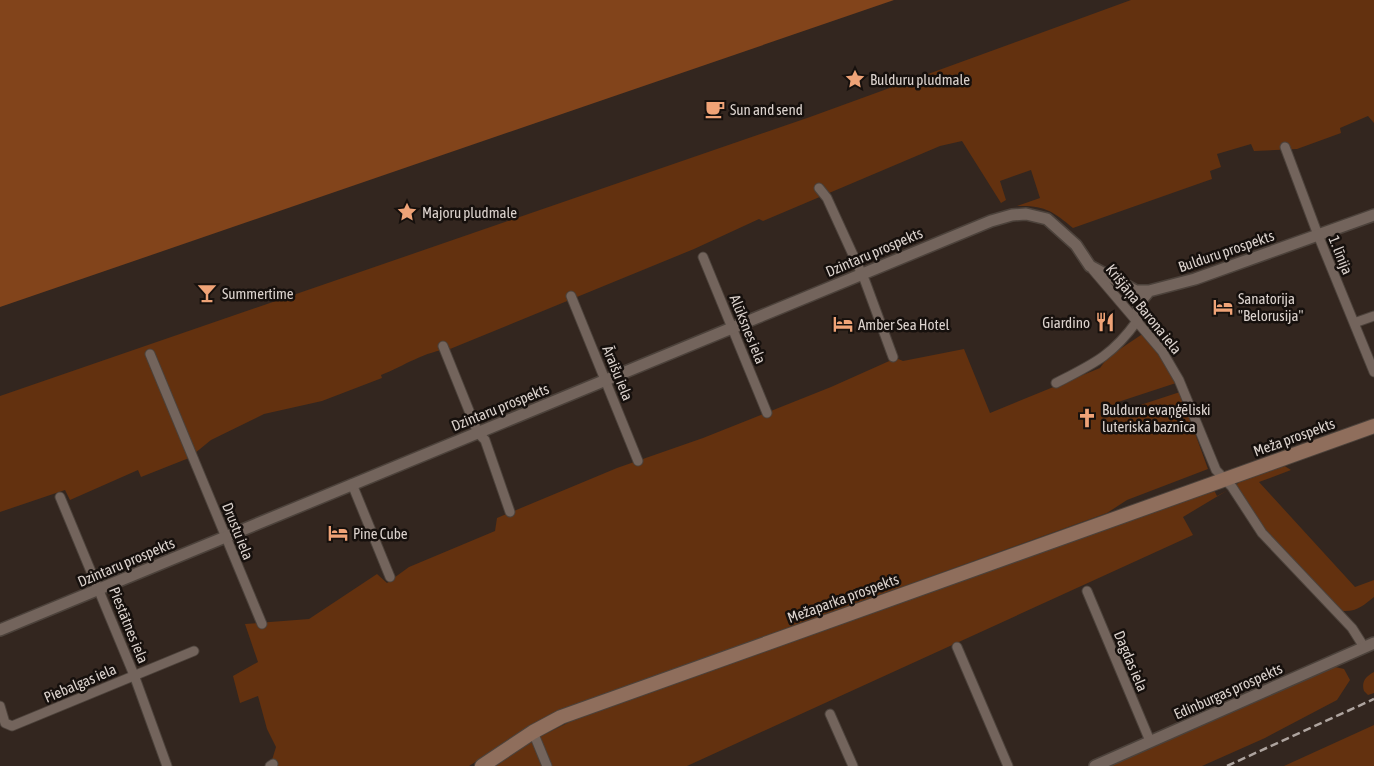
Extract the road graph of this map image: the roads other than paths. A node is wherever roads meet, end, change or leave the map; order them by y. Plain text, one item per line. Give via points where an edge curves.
1 (1285, 147) dead end
2 (819, 188) dead end
3 (1012, 215) joint
4 (1374, 215) edge
5 (1318, 235) junction
6 (703, 256) dead end
7 (1090, 266) junction
8 (860, 274) junction
9 (1149, 291) junction
10 (571, 296) dead end
11 (1374, 316) edge
12 (1137, 321) junction
13 (1354, 323) junction
14 (733, 327) junction
15 (443, 346) dead end
16 (150, 354) dead end
17 (893, 357) dead end
18 (1374, 372) edge
19 (606, 380) junction
20 (1056, 383) dead end
21 (766, 413) dead end
22 (1374, 426) edge
23 (478, 433) junction
24 (638, 461) dead end
25 (1224, 479) junction
26 (352, 484) junction
27 (60, 496) dead end
28 (510, 512) dead end
29 (225, 537) junction
30 (390, 577) dead end
31 (100, 589) junction
32 (1087, 591) dead end
33 (262, 624) dead end
34 (0, 630) edge
35 (1369, 645) edge
36 (957, 647) dead end
37 (194, 651) dead end
38 (134, 675) junction
39 (0, 706) edge
40 (830, 714) dead end
41 (533, 732) junction
42 (1150, 741) junction
43 (167, 766) edge
44 (482, 766) edge
45 (547, 766) edge
46 (853, 766) edge
47 (1008, 766) edge
48 (1095, 766) edge

1 - 5 street, 1. līnija
2 - 8 street via 827,198
3 - 7 street, Krišjāņa Barona iela via 1047,219 1076,245
3 - 8 street, Dzintaru prospekts
4 - 5 street, Bulduru prospekts
5 - 9 street, Bulduru prospekts
5 - 13 street, 1. līnija
6 - 14 street, Alūksnes iela
7 - 9 street, Bulduru prospekts via 1136,291
7 - 12 street, Krišjāņa Barona iela
8 - 14 street, Dzintaru prospekts
8 - 17 street
9 - 12 street via 1139,303
10 - 19 street, Āraišu iela
11 - 13 street
12 - 20 street via 1121,343 1101,360
12 - 25 street, Krišjāņa Barona iela via 1162,351 1179,380 1216,470
13 - 18 street, 1. līnija
14 - 19 street, Dzintaru prospekts
14 - 21 street, Alūksnes iela
15 - 23 street
16 - 29 street, Drustu iela
19 - 23 street, Dzintaru prospekts
19 - 24 street, Āraišu iela
22 - 25 main road, Meža prospekts
23 - 26 street, Dzintaru prospekts
23 - 28 street via 485,440
25 - 35 street, Krišjāņa Barona iela via 1262,533
25 - 41 main road, Mežaparka prospekts via 579,711
26 - 29 street, Dzintaru prospekts
26 - 30 street
27 - 31 street, Piestātnes iela
29 - 31 street, Dzintaru prospekts
29 - 33 street, Drustu iela
31 - 34 street, Dzintaru prospekts
31 - 38 street, Piestātnes iela
32 - 42 street, Dagdas iela
35 - 42 street, Edinburgas prospekts
36 - 47 street
37 - 38 street, Piebalgas iela
38 - 39 street, Piebalgas iela via 12,726 6,723
38 - 43 street, Piestātnes iela
40 - 46 street
41 - 44 main road, Mežaparka prospekts
41 - 45 street
42 - 48 street, Edinburgas prospekts

